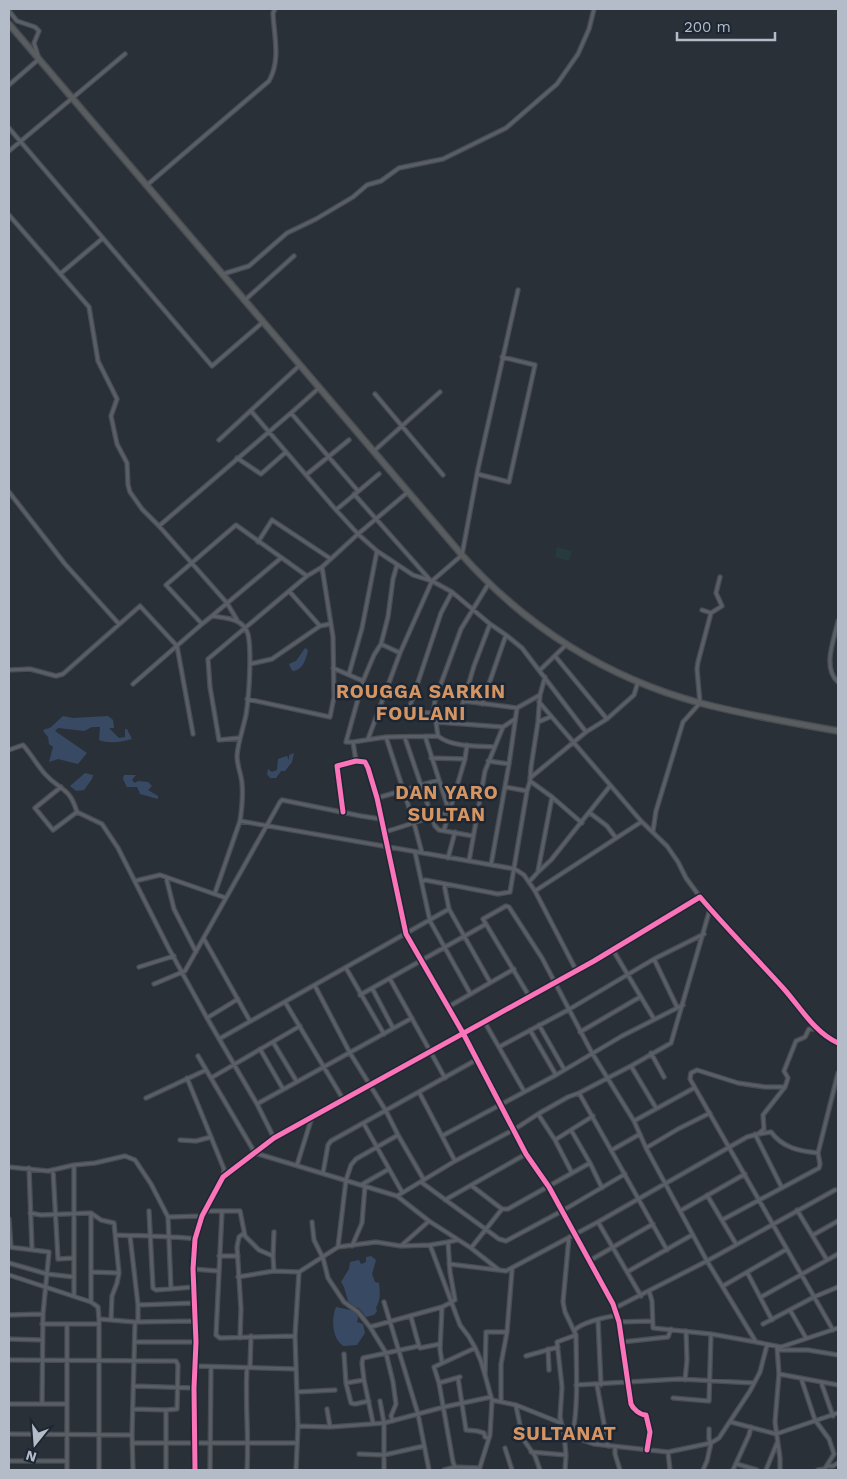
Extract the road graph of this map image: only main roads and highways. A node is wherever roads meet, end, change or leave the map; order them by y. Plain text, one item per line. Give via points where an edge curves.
1 (9, 24) edge
2 (838, 732) edge

1 - 2 highway via 462,555 530,620 566,645 638,682 700,703

